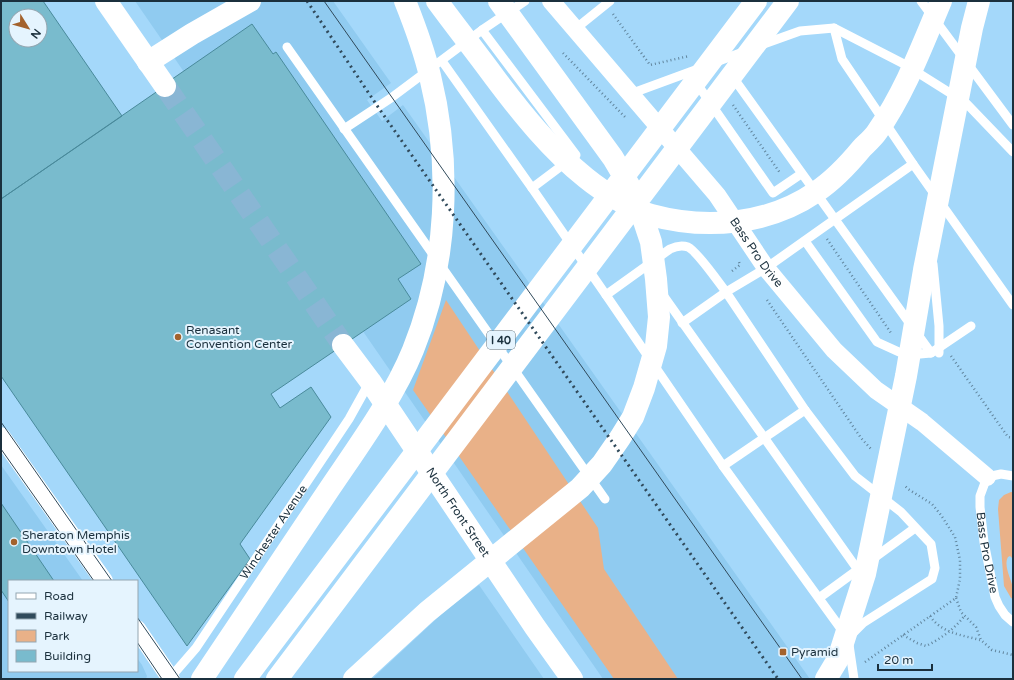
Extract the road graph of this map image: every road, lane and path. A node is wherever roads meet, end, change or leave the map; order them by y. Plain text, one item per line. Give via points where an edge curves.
1 (106, 1) edge
2 (250, 1) edge
3 (405, 1) edge
4 (437, 1) edge
5 (500, 1) edge
6 (525, 1) edge
7 (551, 1) edge
8 (610, 1) edge
9 (756, 1) edge
10 (788, 1) edge
11 (921, 1) edge
12 (941, 1) edge
13 (979, 1) edge
14 (834, 28) junction
15 (482, 30) junction
16 (574, 30) junction
17 (287, 47) dead end
18 (721, 60) junction
19 (442, 61) junction
20 (148, 62) junction
21 (689, 73) junction
22 (165, 86) tunnel mouth
23 (630, 94) junction
24 (1013, 124) edge
25 (344, 129) junction
26 (1013, 152) edge
27 (913, 164) junction
28 (802, 174) junction
29 (532, 188) junction
30 (834, 220) junction
31 (930, 238) junction
32 (805, 241) junction
33 (644, 267) junction
34 (766, 268) junction
35 (726, 292) junction
36 (606, 295) junction
37 (1013, 305) edge
38 (682, 323) junction
39 (971, 326) dead end
40 (343, 345) tunnel mouth
41 (943, 345) junction
42 (935, 354) junction
43 (370, 381) junction
44 (805, 410) junction
45 (1, 436) edge
46 (764, 438) junction
47 (1013, 438) edge
48 (723, 466) junction
49 (1013, 476) edge
50 (987, 477) junction
51 (605, 498) dead end
52 (916, 528) junction
53 (858, 570) junction
54 (103, 580) edge
55 (819, 598) junction
56 (956, 598) dead end
57 (930, 616) dead end
58 (965, 616) junction
59 (1013, 622) edge
60 (138, 631) edge
61 (949, 631) junction
62 (903, 635) dead end
63 (848, 638) junction
64 (981, 640) junction
65 (1013, 655) edge
66 (170, 679) edge
67 (202, 679) edge
68 (245, 679) edge
69 (277, 679) edge
70 (354, 679) edge
71 (572, 679) edge
72 (826, 679) edge
73 (854, 679) edge

1 - 20 main road
2 - 20 main road
3 - 67 main road via 430,76 442,146 442,229 431,295 413,350 373,424
4 - 12 main road via 518,107 557,152 586,178 614,197 649,215 701,224 752,219 776,212 796,204 835,178 876,134 890,112
5 - 70 main road via 613,158 636,196 650,242 656,279 659,317 656,346 633,417 602,464 580,488 427,612
6 - 15 lane
7 - 16 street, Bass Pro Drive
8 - 16 lane
9 - 68 main road, I 40
10 - 69 main road, I 40
11 - 24 lane
13 - 31 main road
14 - 18 lane via 800,31
14 - 26 lane via 904,64 966,103
14 - 27 lane via 842,59
15 - 19 lane
15 - 29 lane via 576,155
16 - 23 street, Bass Pro Drive
17 - 25 lane
18 - 21 lane
18 - 28 lane
19 - 25 lane
19 - 29 lane
20 - 22 main road
21 - 23 lane
21 - 28 lane via 773,193
23 - 34 street, Bass Pro Drive via 717,195
25 - 51 lane
27 - 30 lane
27 - 37 lane
28 - 30 lane
29 - 36 lane
30 - 32 lane
30 - 42 lane
31 - 42 lane via 939,326
31 - 72 main road via 906,376 865,574 838,659
32 - 34 lane
32 - 42 lane via 877,342 899,352
33 - 35 lane via 675,246 688,248 697,254
33 - 36 lane
33 - 38 lane
34 - 35 lane
34 - 50 street, Bass Pro Drive via 834,350 876,390 922,422
35 - 38 lane
35 - 44 lane
36 - 48 lane
38 - 46 lane
39 - 41 lane
40 - 43 main road, North Front Street
41 - 42 lane
41 - 47 path via 1008,437
43 - 66 lane, Winchester Avenue via 345,426 196,648
43 - 71 main road, North Front Street
44 - 46 lane
44 - 52 lane via 855,476 901,512
45 - 54 street
46 - 48 lane
46 - 53 lane
48 - 55 lane
49 - 50 lane via 1001,474
50 - 59 lane, Bass Pro Drive via 980,502 984,542 995,597 1005,615
52 - 53 lane
52 - 63 lane via 931,544 936,568 932,579 863,623
53 - 55 lane
55 - 63 lane
56 - 58 path
57 - 61 path via 938,626
58 - 61 path
58 - 64 path via 976,627
60 - 66 street
61 - 62 path via 926,646
61 - 64 path
63 - 73 lane
64 - 65 path via 992,650

